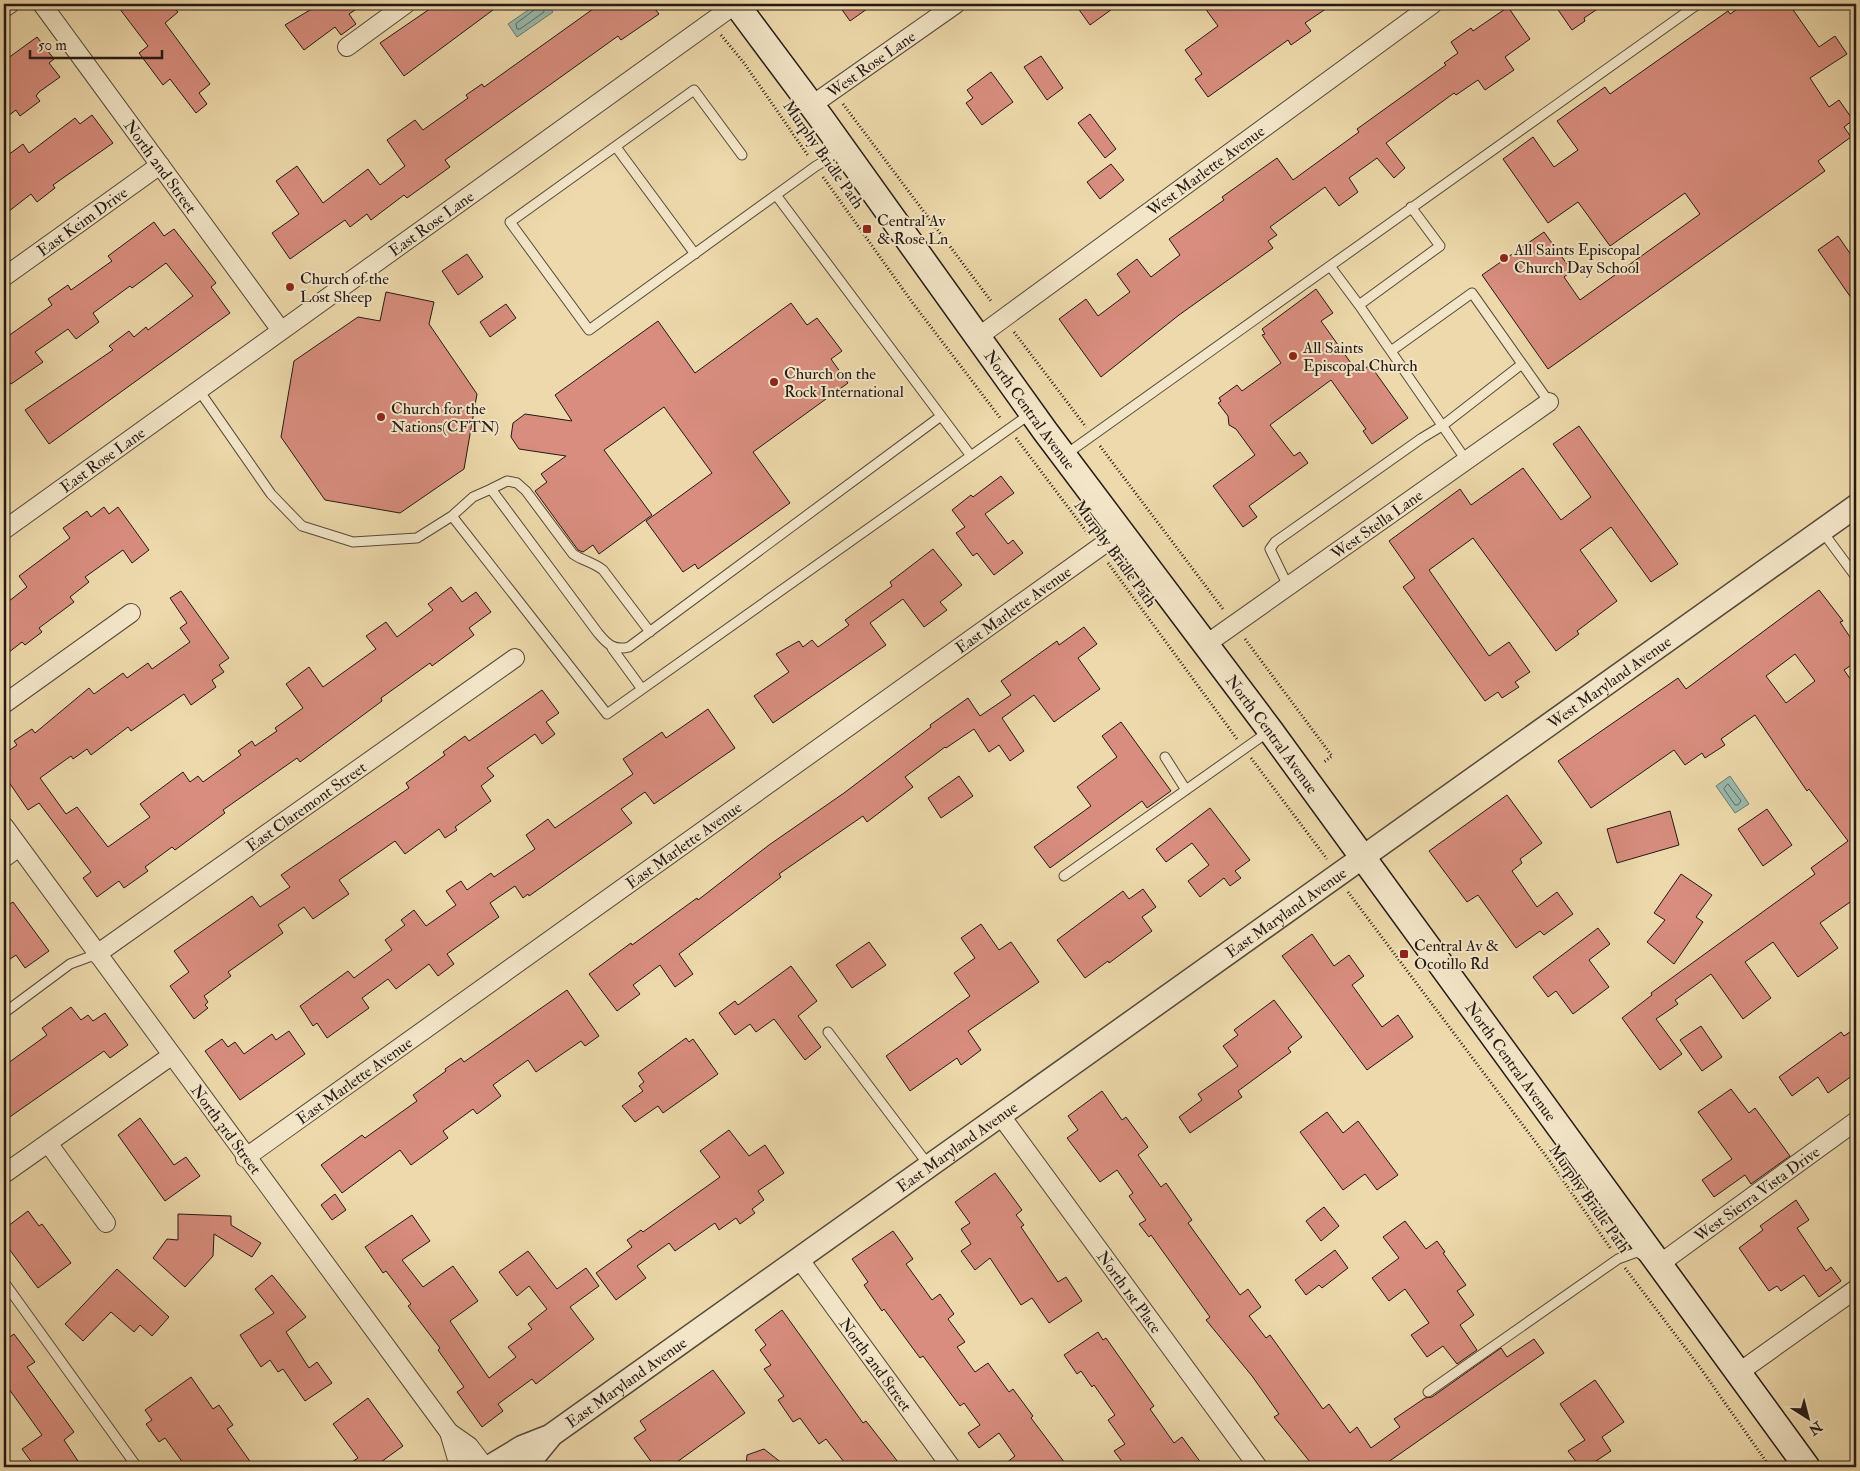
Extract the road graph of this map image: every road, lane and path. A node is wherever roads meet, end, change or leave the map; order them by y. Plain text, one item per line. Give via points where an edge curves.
1 (10, 4) edge
2 (42, 4) edge
3 (406, 4) edge
4 (736, 4) edge
5 (956, 4) edge
6 (1433, 4) edge
7 (1698, 4) edge
8 (4, 8) edge
9 (711, 22) junction
10 (347, 47) dead end
11 (812, 105) junction
12 (838, 106) dead end
13 (616, 147) junction
14 (844, 150) junction
15 (742, 155) dead end
16 (160, 165) junction
17 (816, 166) junction
18 (776, 195) junction
19 (1412, 207) junction
20 (695, 254) junction
21 (1330, 266) junction
22 (4, 276) edge
23 (991, 301) dead end
24 (1359, 304) junction
25 (1009, 325) dead end
26 (280, 329) junction
27 (978, 336) junction
28 (1392, 351) junction
29 (1522, 364) junction
30 (198, 389) junction
31 (1549, 402) joint
32 (1032, 412) junction
33 (941, 416) junction
34 (1442, 426) junction
35 (1009, 429) junction
36 (1092, 436) junction
37 (971, 456) junction
38 (1065, 456) junction
39 (1466, 460) junction
40 (491, 489) junction
41 (1856, 506) edge
42 (452, 516) junction
43 (4, 530) edge
44 (1822, 531) junction
45 (1121, 532) junction
46 (1098, 548) junction
47 (1856, 577) edge
48 (1288, 586) junction
49 (1222, 609) dead end
50 (131, 613) dead end
51 (650, 632) junction
52 (1245, 639) dead end
53 (1205, 645) junction
54 (612, 648) junction
55 (515, 658) dead end
56 (642, 689) junction
57 (4, 704) edge
58 (1270, 730) junction
59 (1244, 748) junction
60 (1164, 757) dead end
61 (1324, 762) dead end
62 (1186, 790) junction
63 (4, 826) edge
64 (19, 847) junction
65 (1320, 849) dead end
66 (1362, 857) junction
67 (4, 858) edge
68 (1064, 876) dead end
69 (1352, 896) dead end
70 (97, 954) junction
71 (4, 1013) edge
72 (828, 1032) dead end
73 (171, 1056) junction
74 (1001, 1116) junction
75 (1856, 1121) edge
76 (48, 1143) junction
77 (245, 1158) junction
78 (930, 1167) junction
79 (4, 1174) edge
80 (106, 1223) dead end
81 (1618, 1259) junction
82 (800, 1260) junction
83 (1658, 1265) junction
84 (4, 1282) edge
85 (1856, 1289) edge
86 (1738, 1373) junction
87 (1428, 1392) dead end
88 (448, 1432) junction
89 (550, 1436) junction
90 (137, 1467) edge
91 (463, 1467) edge
92 (482, 1467) edge
93 (485, 1467) edge
94 (489, 1467) edge
95 (521, 1467) edge
96 (951, 1467) edge
97 (1258, 1467) edge
98 (1770, 1467) edge
99 (1807, 1467) edge

1 - 8 street
2 - 16 street, North 2nd Street
3 - 10 street
4 - 9 street, East Rose Lane
4 - 11 main road, North Central Avenue
5 - 11 street, West Rose Lane
6 - 27 street, West Marlette Avenue
7 - 19 lane
9 - 17 path, Murphy Bridle Path via 744,63
9 - 26 street, East Rose Lane
11 - 14 main road, North Central Avenue
12 - 23 path via 843,104
13 - 15 lane via 694,90
13 - 20 lane
13 - 20 lane via 510,222 589,330
14 - 17 lane
14 - 27 main road, North Central Avenue
16 - 22 street, East Keim Drive
16 - 26 street, North 2nd Street
17 - 18 lane
17 - 35 path, Murphy Bridle Path via 912,302
18 - 20 lane
18 - 33 lane
19 - 21 lane
19 - 24 lane via 1440,246
21 - 24 lane
21 - 36 lane
24 - 28 lane
25 - 36 path
26 - 30 street, East Rose Lane
27 - 32 main road, North Central Avenue
28 - 29 lane via 1472,293
28 - 34 lane
29 - 31 lane
29 - 34 lane
30 - 42 lane via 271,494 302,526 353,542 418,538
30 - 43 street, East Rose Lane
31 - 39 street, West Stella Lane
32 - 35 lane
32 - 38 main road, North Central Avenue
33 - 37 lane
33 - 51 lane
34 - 39 lane
34 - 48 lane via 1274,542 1270,549 1273,559
35 - 37 lane
35 - 46 path, Murphy Bridle Path
36 - 38 lane
36 - 49 path
37 - 56 lane
38 - 45 main road, North Central Avenue
39 - 48 street, West Stella Lane
40 - 42 lane via 473,497
40 - 51 lane via 507,481 517,483 526,491 573,554 603,570
40 - 54 lane via 598,634
41 - 44 street, West Maryland Avenue
42 - 56 lane via 608,714
44 - 47 lane
44 - 66 street, West Maryland Avenue
45 - 46 street, East Marlette Avenue
45 - 53 main road, North Central Avenue
46 - 59 path, Murphy Bridle Path
46 - 77 street, East Marlette Avenue
48 - 53 street, West Stella Lane
50 - 57 street
51 - 54 lane via 629,647
52 - 61 path via 1332,756
53 - 58 main road, North Central Avenue
54 - 56 lane
55 - 70 street, East Claremont Street
58 - 59 lane
58 - 66 main road, North Central Avenue
59 - 62 lane
59 - 65 path, Murphy Bridle Path
60 - 62 lane
62 - 68 lane
63 - 64 street, North 3rd Street
64 - 67 street
64 - 70 street, North 3rd Street
66 - 74 street, East Maryland Avenue
66 - 83 main road, North Central Avenue
69 - 81 path, Murphy Bridle Path via 1546,1156
70 - 71 lane via 70,964
70 - 73 street, North 3rd Street
72 - 78 lane
73 - 76 street
73 - 77 street, North 3rd Street
74 - 78 street, East Maryland Avenue
74 - 97 street, North 1st Place
75 - 83 street, West Sierra Vista Drive
76 - 79 street
76 - 80 street
77 - 88 street, North 3rd Street
78 - 82 street, East Maryland Avenue
81 - 83 lane via 1637,1252
81 - 87 lane
81 - 98 path, Murphy Bridle Path
82 - 89 street, East Maryland Avenue
82 - 96 street, North 2nd Street
83 - 86 main road, North Central Avenue
84 - 90 lane
85 - 86 street
86 - 99 main road, North Central Avenue
88 - 91 street, North 3rd Street
88 - 93 street, North 3rd Street via 469,1446
89 - 94 street, East Maryland Avenue via 522,1447
89 - 95 street, East Maryland Avenue via 532,1459
92 - 93 street, East Maryland Avenue
93 - 94 street, East Maryland Avenue

